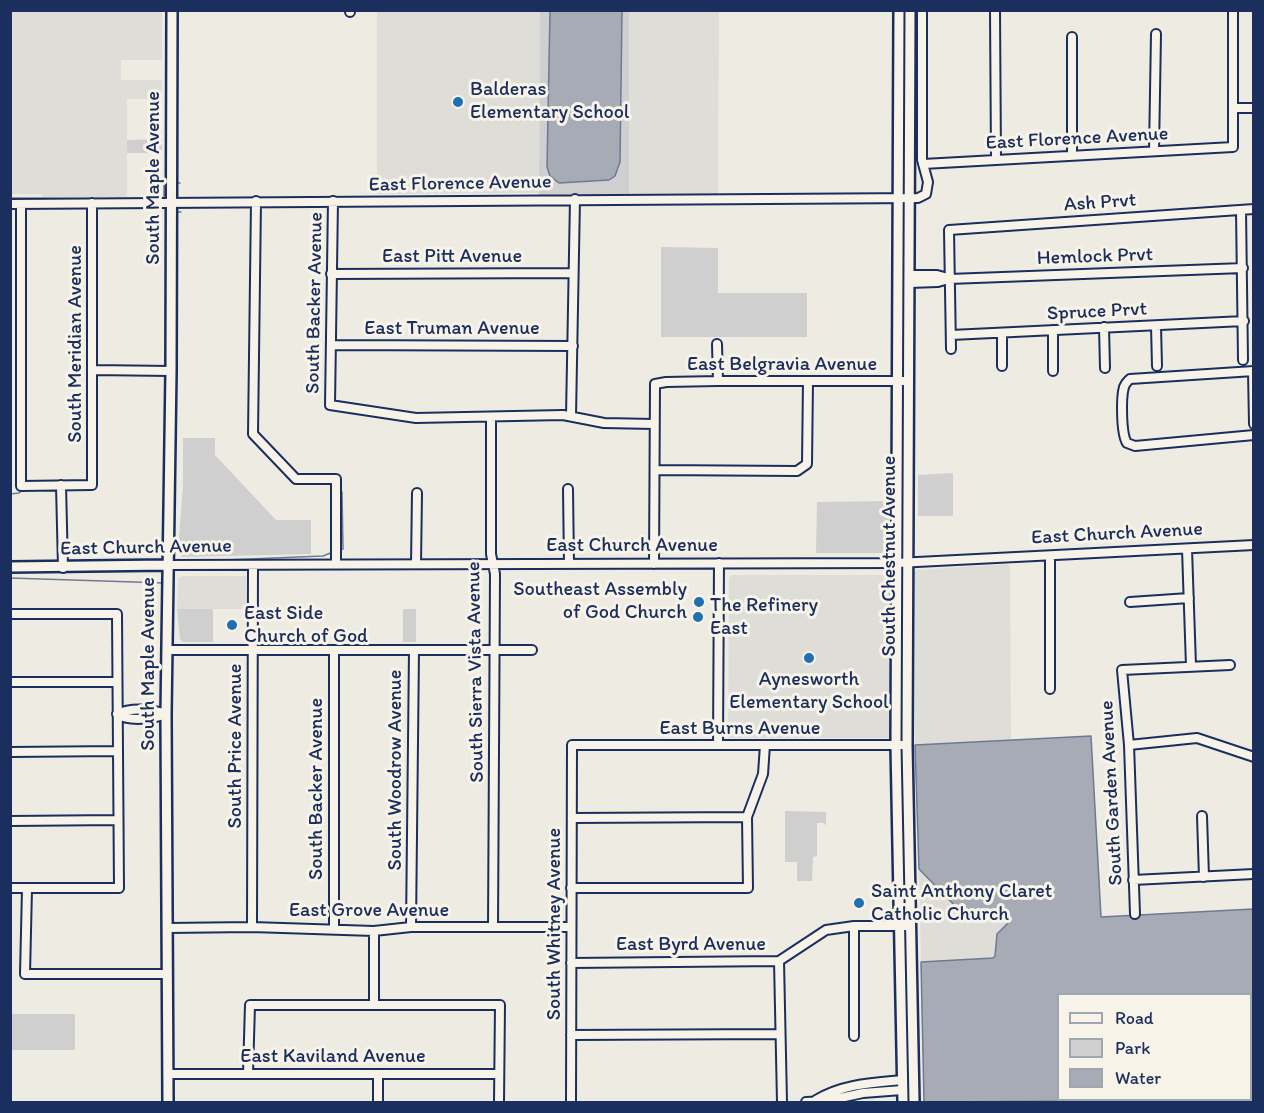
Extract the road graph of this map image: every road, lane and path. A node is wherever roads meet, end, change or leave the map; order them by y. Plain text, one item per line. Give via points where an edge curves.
1 (172, 10) edge
2 (899, 10) edge
3 (910, 10) edge
4 (922, 10) edge
5 (995, 10) edge
6 (1233, 10) edge
7 (1156, 34) dead end
8 (1072, 37) dead end
9 (1233, 108) junction
10 (1254, 108) edge
11 (1154, 151) junction
12 (1072, 155) junction
13 (996, 159) junction
14 (923, 164) junction
15 (575, 199) junction
16 (898, 199) junction
17 (909, 199) junction
18 (256, 201) junction
19 (333, 201) junction
20 (171, 202) junction
21 (92, 203) junction
22 (10, 204) edge
23 (21, 204) junction
24 (1254, 209) edge
25 (1241, 210) junction
26 (1243, 268) junction
27 (573, 273) junction
28 (331, 274) junction
29 (909, 279) junction
30 (949, 279) junction
31 (1244, 321) junction
32 (1156, 326) junction
33 (1104, 327) junction
34 (1053, 330) junction
35 (1002, 333) junction
36 (951, 335) junction
37 (717, 344) dead end
38 (331, 345) junction
39 (573, 346) junction
40 (951, 349) dead end
41 (1243, 360) dead end
42 (1002, 366) dead end
43 (1157, 366) dead end
44 (1105, 369) dead end
45 (93, 370) junction
46 (171, 371) junction
47 (1053, 371) dead end
48 (1253, 371) edge
49 (718, 381) junction
50 (808, 381) junction
51 (897, 381) junction
52 (909, 381) junction
53 (572, 416) junction
54 (491, 417) junction
55 (654, 424) junction
56 (1254, 424) edge
57 (1254, 435) edge
58 (655, 470) junction
59 (62, 485) junction
60 (568, 489) dead end
61 (417, 493) dead end
62 (1254, 545) edge
63 (1187, 549) junction
64 (1050, 556) junction
65 (897, 562) junction
66 (908, 562) junction
67 (719, 563) junction
68 (336, 564) junction
69 (416, 564) junction
70 (493, 564) junction
71 (569, 564) junction
72 (654, 564) junction
73 (167, 565) junction
74 (253, 565) junction
75 (10, 567) edge
76 (63, 568) junction
77 (1189, 598) junction
78 (1130, 602) dead end
79 (10, 614) edge
80 (167, 650) junction
81 (252, 650) junction
82 (334, 650) junction
83 (414, 650) junction
84 (495, 650) junction
85 (532, 650) dead end
86 (1230, 665) dead end
87 (1191, 666) junction
88 (10, 682) edge
89 (117, 682) junction
90 (1050, 690) dead end
91 (117, 714) junction
92 (166, 714) junction
93 (572, 745) joint
94 (718, 745) junction
95 (765, 745) junction
96 (896, 745) junction
97 (907, 745) junction
98 (1129, 745) junction
99 (117, 751) junction
100 (10, 752) edge
101 (1254, 757) edge
102 (1202, 816) dead end
103 (747, 817) junction
104 (572, 818) junction
105 (118, 820) junction
106 (10, 821) edge
107 (1254, 874) edge
108 (1204, 877) junction
109 (1133, 880) junction
110 (10, 888) edge
111 (571, 888) junction
112 (27, 889) junction
113 (1135, 914) dead end
114 (854, 926) junction
115 (899, 926) junction
116 (911, 926) junction
117 (252, 927) junction
118 (411, 927) junction
119 (493, 927) junction
120 (571, 927) junction
121 (167, 928) junction
122 (334, 929) junction
123 (374, 931) junction
124 (779, 961) junction
125 (571, 963) junction
126 (167, 974) junction
127 (374, 1004) junction
128 (780, 1034) junction
129 (571, 1035) junction
130 (855, 1036) dead end
131 (249, 1073) junction
132 (168, 1074) junction
133 (378, 1074) junction
134 (499, 1074) junction
135 (902, 1085) junction
136 (168, 1102) edge
137 (378, 1102) edge
138 (499, 1102) edge
139 (571, 1102) edge
140 (782, 1102) edge
141 (812, 1102) edge
142 (903, 1102) edge
143 (914, 1102) edge

1 - 20 main road, South Maple Avenue
2 - 16 main road, South Chestnut Avenue
3 - 17 main road, South Chestnut Avenue
4 - 14 street
5 - 13 street
6 - 9 street
7 - 11 street
8 - 12 street
9 - 10 street
9 - 11 street, East Florence Avenue via 1233,147
11 - 12 street, East Florence Avenue
12 - 13 street, East Florence Avenue
13 - 14 street, East Florence Avenue
14 - 17 street via 928,182 926,194
15 - 16 street, East Florence Avenue
15 - 19 street, East Florence Avenue
15 - 27 street
16 - 17 street, East Florence Avenue
16 - 51 main road, South Chestnut Avenue
17 - 29 main road, South Chestnut Avenue
18 - 19 street, East Florence Avenue
18 - 20 street, East Florence Avenue
18 - 68 street via 253,434 297,479 336,480
19 - 28 street, South Backer Avenue
20 - 21 street, East Florence Avenue
20 - 46 main road, South Maple Avenue
21 - 23 street, East Florence Avenue
21 - 45 street, South Meridian Avenue
22 - 23 street, East Florence Avenue
23 - 59 street via 21,486
24 - 25 street, Ash Prvt
25 - 26 street
25 - 30 street, Ash Prvt via 949,230
26 - 30 street, Hemlock Prvt
26 - 31 street
27 - 28 street, East Pitt Avenue
27 - 39 street
28 - 38 street, South Backer Avenue
29 - 30 street, Hemlock Prvt
29 - 52 main road, South Chestnut Avenue
30 - 36 street
31 - 32 street, Spruce Prvt
31 - 41 street
32 - 33 street, Spruce Prvt
32 - 43 street
33 - 34 street, Spruce Prvt
33 - 44 street
34 - 35 street, Spruce Prvt
34 - 47 street
35 - 36 street, Spruce Prvt
35 - 42 street
36 - 40 street
37 - 49 street
38 - 39 street, East Truman Avenue
38 - 54 street, South Backer Avenue via 330,405 416,418
39 - 53 street
45 - 46 street
45 - 59 street, South Meridian Avenue via 92,485
46 - 73 main road, South Maple Avenue
48 - 56 street
48 - 57 street via 1136,377 1126,382 1123,433 1127,442 1135,446
49 - 50 street, East Belgravia Avenue
49 - 55 street, East Belgravia Avenue via 655,384
50 - 51 street, East Belgravia Avenue
50 - 58 street via 807,464 797,471
51 - 52 street, East Belgravia Avenue
51 - 65 main road, South Chestnut Avenue
52 - 66 main road, South Chestnut Avenue
53 - 54 street
53 - 55 street via 604,423
54 - 70 street, South Sierra Vista Avenue
55 - 58 street
58 - 72 street
59 - 76 street
60 - 71 street
61 - 69 street
62 - 63 street, East Church Avenue
63 - 64 street, East Church Avenue
63 - 77 street
64 - 66 street, East Church Avenue
64 - 90 street
65 - 66 street, East Church Avenue
65 - 67 street, East Church Avenue
65 - 96 main road, South Chestnut Avenue
66 - 97 main road, South Chestnut Avenue
67 - 72 street, East Church Avenue
67 - 94 street
68 - 69 street, East Church Avenue
68 - 74 street, East Church Avenue
69 - 70 street, East Church Avenue
70 - 71 street, East Church Avenue
70 - 84 street, South Sierra Vista Avenue
71 - 72 street, East Church Avenue
73 - 74 street, East Church Avenue
73 - 76 main road, East Church Avenue
73 - 80 main road, South Maple Avenue
74 - 81 street, South Price Avenue
75 - 76 main road, East Church Avenue
77 - 78 street
77 - 87 street
79 - 89 street via 117,614
80 - 81 street
80 - 92 main road, South Maple Avenue
81 - 82 street
81 - 117 street, South Price Avenue
82 - 83 street
82 - 122 street, South Backer Avenue
83 - 84 street
83 - 118 street, South Woodrow Avenue
84 - 85 street
84 - 119 street, South Sierra Vista Avenue
86 - 87 street
87 - 98 street, South Garden Avenue via 1122,670
88 - 89 street
89 - 91 street
91 - 92 street via 124,718 157,718
91 - 99 street
92 - 121 main road, South Maple Avenue
93 - 94 street, East Burns Avenue
93 - 104 street, South Whitney Avenue
94 - 95 street, East Burns Avenue
95 - 96 street, East Burns Avenue
95 - 103 street via 763,774
96 - 97 street, East Burns Avenue
96 - 115 main road, South Chestnut Avenue
97 - 116 main road, South Chestnut Avenue
98 - 101 street via 1197,738
98 - 109 street, South Garden Avenue
99 - 100 street
99 - 105 street
102 - 108 street
103 - 104 street
103 - 111 street via 748,888
104 - 111 street, South Whitney Avenue
105 - 106 street
105 - 112 street via 119,888
107 - 108 street
108 - 109 street
109 - 113 street, South Garden Avenue
110 - 112 street
111 - 120 street, South Whitney Avenue
112 - 126 street via 25,974
114 - 115 street, East Byrd Avenue
114 - 124 street, East Byrd Avenue via 826,930
114 - 130 street
115 - 116 street, East Byrd Avenue
115 - 135 main road, South Chestnut Avenue
116 - 143 main road, South Chestnut Avenue
117 - 121 street, East Grove Avenue
117 - 122 street, East Grove Avenue
118 - 119 street, East Grove Avenue
118 - 123 street, East Grove Avenue
119 - 120 street, East Grove Avenue
120 - 125 street, South Whitney Avenue
121 - 126 main road, South Maple Avenue
122 - 123 street, East Grove Avenue
123 - 127 street
124 - 125 street, East Byrd Avenue
124 - 128 street
125 - 129 street, South Whitney Avenue
126 - 132 main road, South Maple Avenue
127 - 131 street via 250,1005
127 - 134 street via 500,1005
128 - 129 street
128 - 140 street
129 - 139 street, South Whitney Avenue
131 - 132 street, East Kaviland Avenue
131 - 133 street, East Kaviland Avenue
132 - 136 main road, South Maple Avenue
133 - 134 street, East Kaviland Avenue
133 - 137 street
134 - 138 street
135 - 141 street via 848,1087
135 - 142 main road, South Chestnut Avenue

